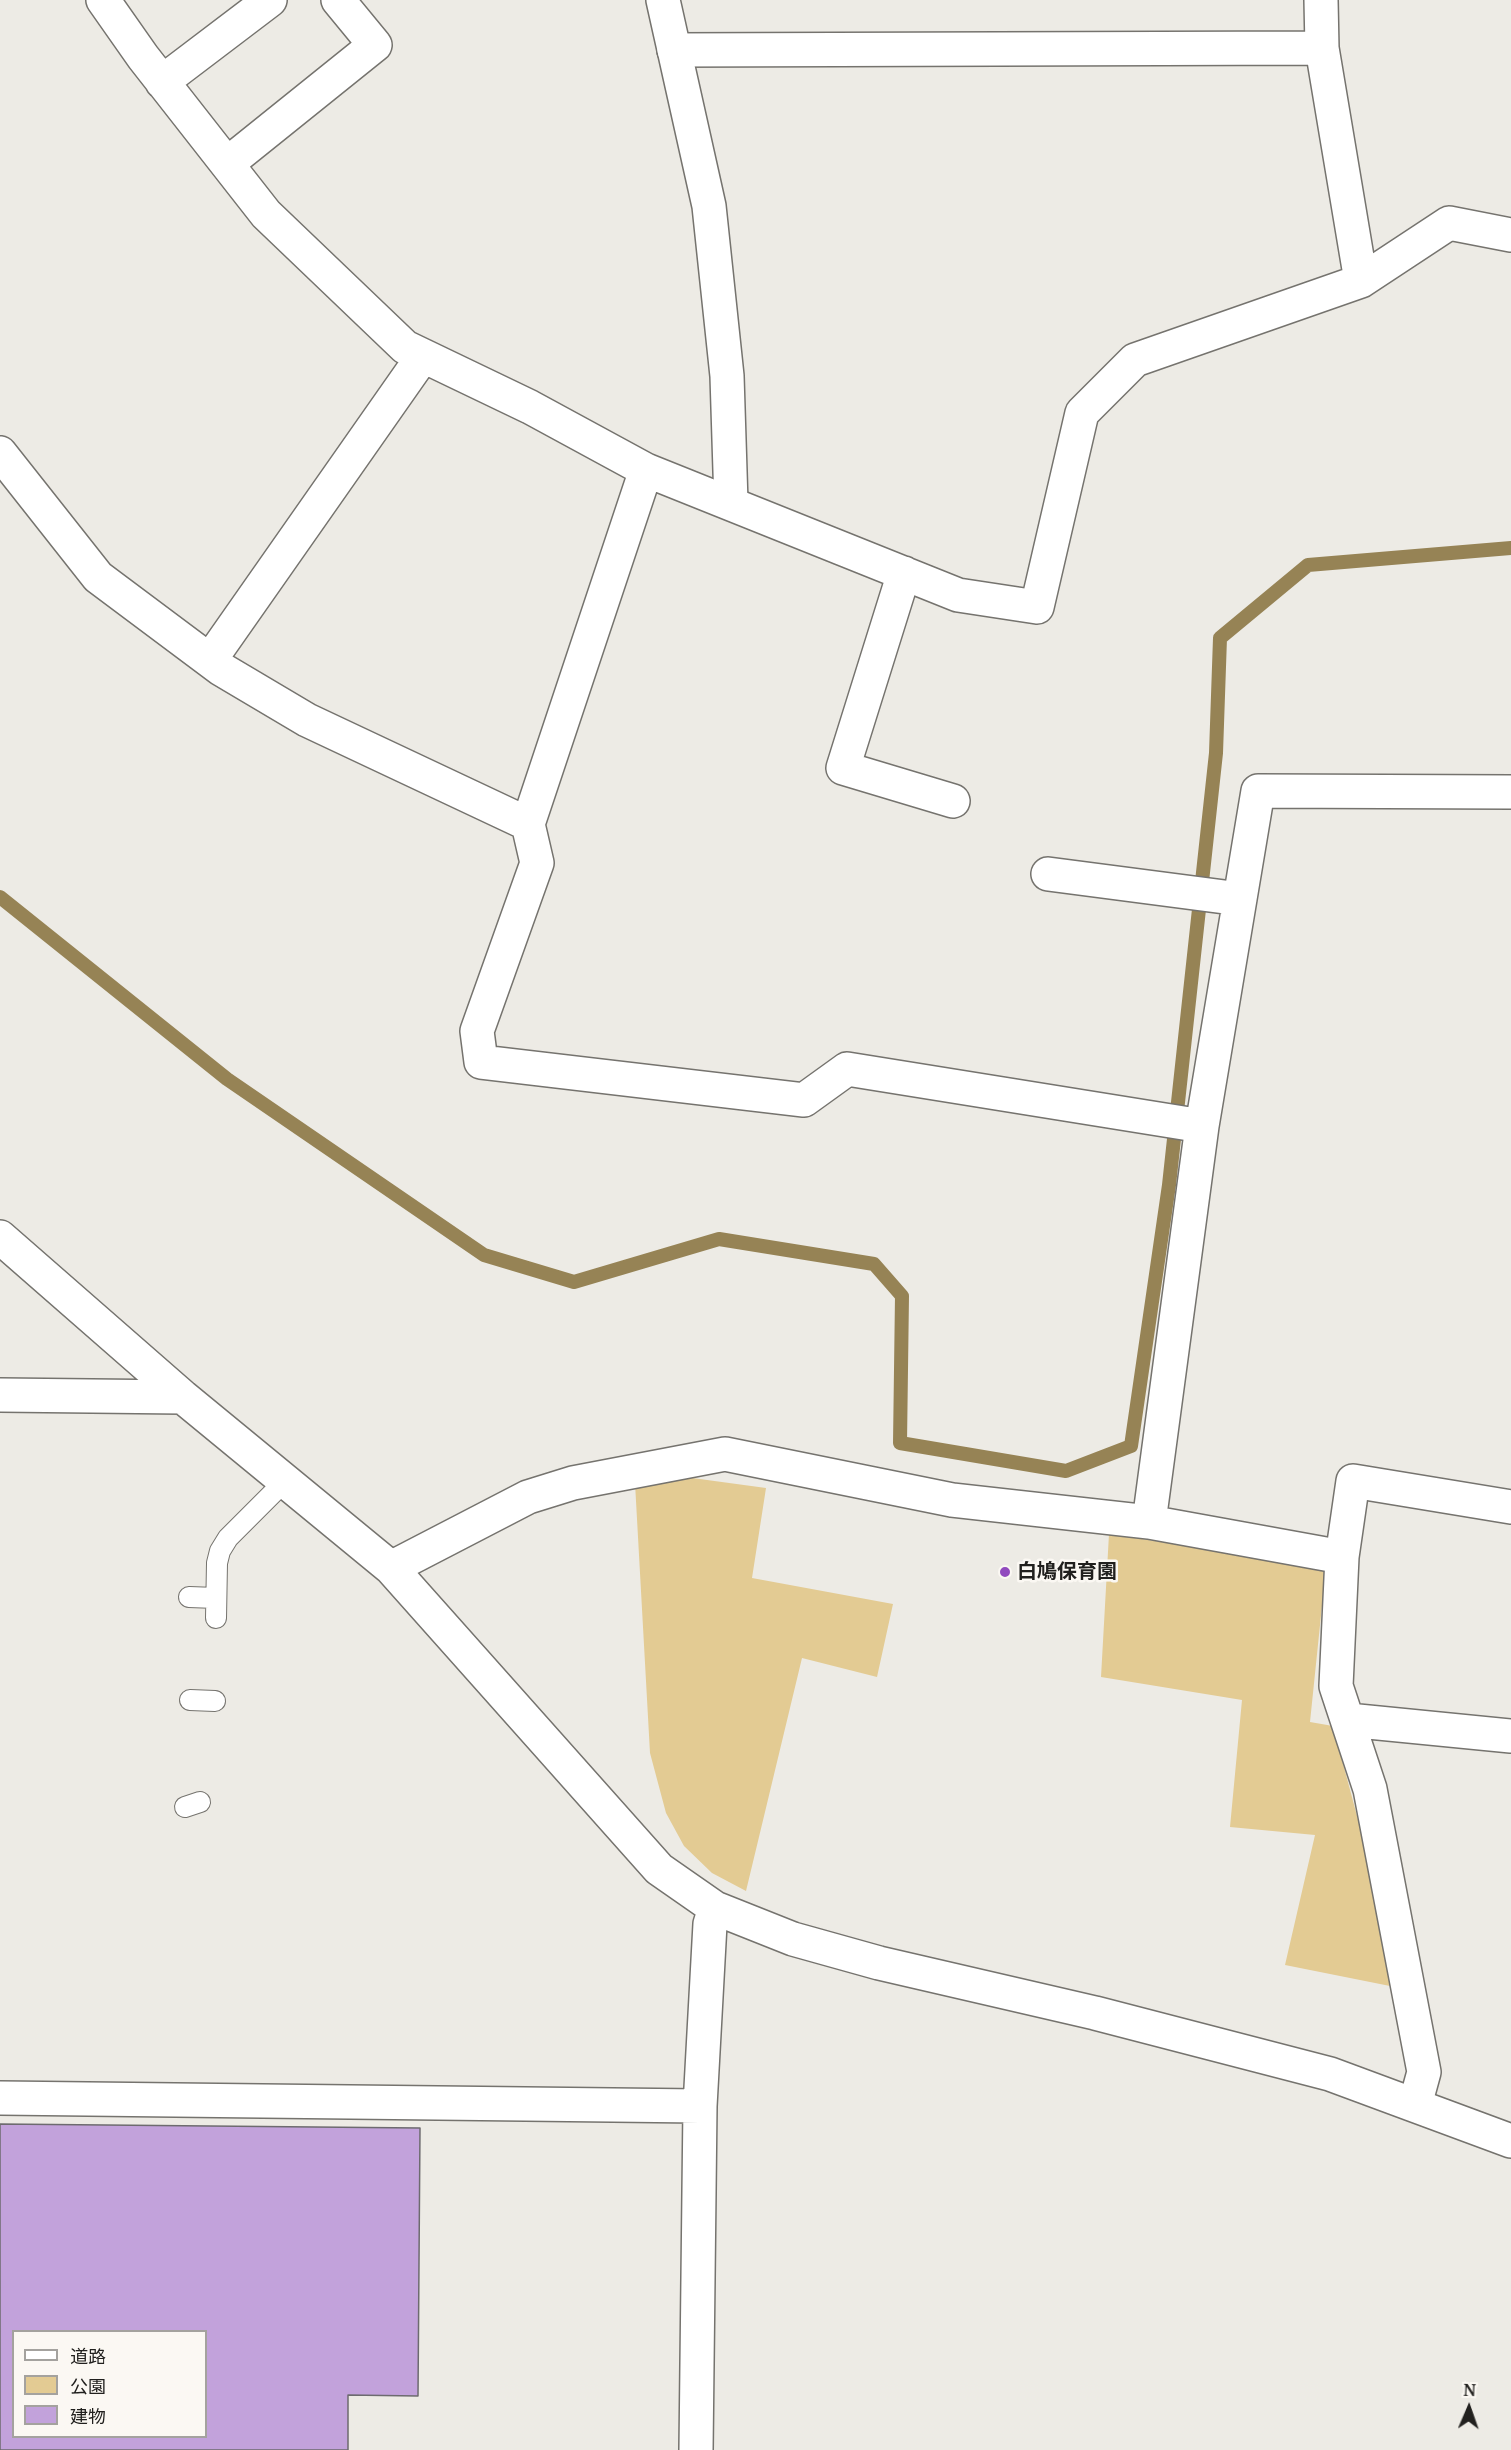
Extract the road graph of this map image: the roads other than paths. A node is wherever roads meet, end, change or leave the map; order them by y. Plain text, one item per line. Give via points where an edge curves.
1 (103, 0) edge
2 (270, 0) edge
3 (338, 0) edge
4 (663, 0) edge
5 (1321, 0) edge
6 (1322, 48) junction
7 (674, 50) junction
8 (162, 82) junction
9 (227, 164) junction
10 (1511, 235) edge
11 (1361, 280) junction
12 (423, 356) junction
13 (0, 453) edge
14 (646, 470) junction
15 (731, 503) junction
16 (904, 573) junction
17 (210, 660) junction
18 (1511, 792) edge
19 (953, 801) dead end
20 (528, 824) junction
21 (1048, 874) dead end
22 (1240, 899) junction
23 (1202, 1126) junction
24 (0, 1237) edge
25 (0, 1395) edge
26 (183, 1397) junction
27 (285, 1481) junction
28 (1511, 1507) edge
29 (1149, 1522) junction
30 (1342, 1557) junction
31 (391, 1568) junction
32 (189, 1597) dead end
33 (216, 1598) junction
34 (216, 1618) dead end
35 (190, 1700) dead end
36 (215, 1701) dead end
37 (1348, 1720) junction
38 (1511, 1736) edge
39 (715, 1908) junction
40 (0, 2098) edge
41 (1414, 2105) junction
42 (700, 2106) junction
43 (1511, 2141) edge
44 (696, 2450) edge

1 - 8 street
2 - 8 street
3 - 9 street via 375,45
4 - 7 street
5 - 6 street
6 - 7 street
6 - 11 street
7 - 15 street via 709,206 727,376
8 - 9 street
9 - 12 street via 266,214 405,348
10 - 11 street via 1449,223
11 - 16 street via 1135,360 1082,413 1037,607 958,595
12 - 14 street via 530,407
12 - 17 street
13 - 17 street via 98,577
14 - 15 street
14 - 20 street
15 - 16 street
16 - 19 street via 843,768
17 - 20 street via 307,720
18 - 22 street via 1258,792
20 - 23 street via 537,863 477,1032 481,1062 804,1100 847,1069
21 - 22 street
22 - 23 street
23 - 29 street
24 - 26 street
25 - 26 street
26 - 27 street
27 - 31 street
27 - 33 lane via 220,1551
28 - 30 street via 1353,1481
29 - 30 street
29 - 31 street via 952,1500 725,1454 573,1483 528,1497
30 - 37 street via 1336,1686
31 - 39 street via 659,1869
32 - 33 lane
33 - 34 lane
35 - 36 lane
37 - 38 street
37 - 41 street via 1370,1789 1424,2072
39 - 41 street via 793,1939 1318,2071
39 - 42 street via 710,1924
40 - 42 street
41 - 43 street
42 - 44 street

